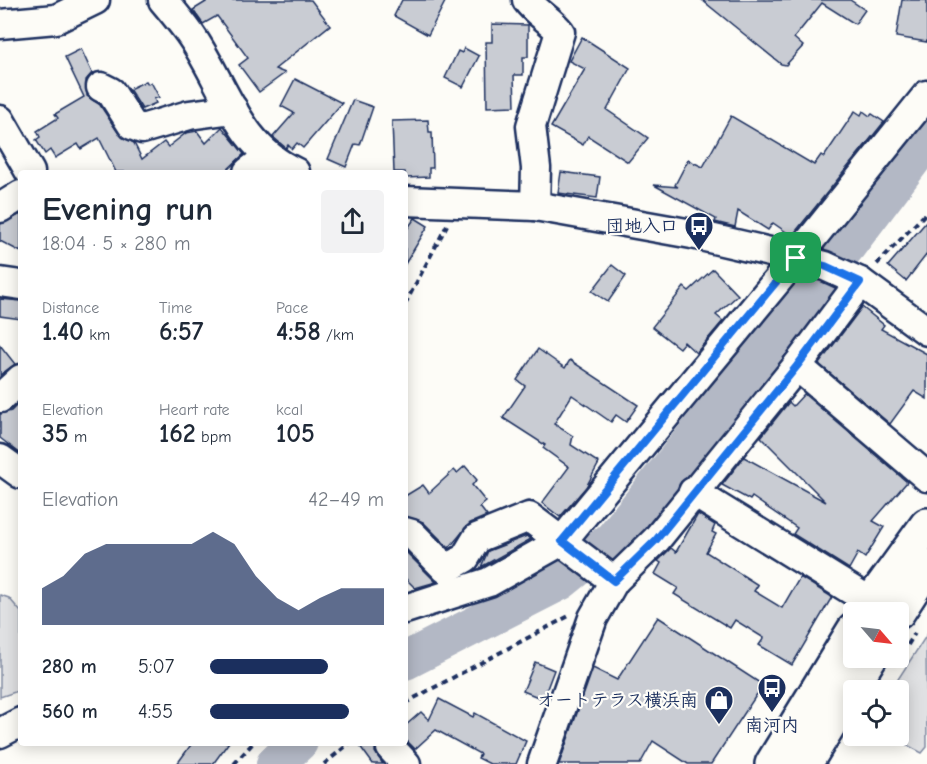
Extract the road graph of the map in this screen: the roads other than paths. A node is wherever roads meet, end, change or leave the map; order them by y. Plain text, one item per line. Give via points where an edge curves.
1 (95, 0) edge
2 (527, 0) edge
3 (171, 4) edge
4 (0, 24) edge
5 (101, 87) dead end
6 (927, 95) edge
7 (233, 109) junction
8 (0, 120) edge
9 (258, 165) edge
10 (29, 170) edge
11 (284, 170) edge
12 (18, 197) edge
13 (408, 201) edge
14 (535, 206) junction
15 (0, 208) edge
16 (800, 259) junction
17 (856, 280) junction
18 (0, 282) edge
19 (18, 285) edge
20 (927, 332) edge
21 (797, 366) junction
22 (18, 382) edge
23 (0, 398) edge
24 (0, 459) edge
25 (18, 472) edge
26 (927, 477) edge
27 (693, 492) junction
28 (927, 525) edge
29 (408, 533) edge
30 (564, 544) junction
31 (927, 567) edge
32 (610, 578) junction
33 (868, 602) edge
34 (892, 602) edge
35 (897, 602) edge
36 (408, 608) edge
37 (843, 648) edge
38 (878, 668) edge
39 (18, 724) edge
40 (0, 733) edge
41 (542, 764) edge
42 (772, 764) edge
43 (805, 764) edge

1 - 4 street via 56,19
2 - 14 street via 560,32 531,126
3 - 7 street
5 - 7 street via 111,92 132,125 142,129 189,115
6 - 16 street
7 - 9 street
8 - 10 street
9 - 11 street
12 - 15 street
13 - 14 street
14 - 16 street via 692,234
16 - 17 street
16 - 30 street
17 - 20 street
17 - 21 street
18 - 19 street
21 - 26 street
21 - 27 street
22 - 23 street
24 - 25 street
27 - 32 street via 656,540
27 - 33 street
28 - 34 main road
29 - 30 street via 446,569 465,558 477,538 529,517
30 - 32 street
30 - 36 street via 489,582
31 - 35 main road
32 - 41 street
37 - 42 main road
38 - 43 main road
39 - 40 street

